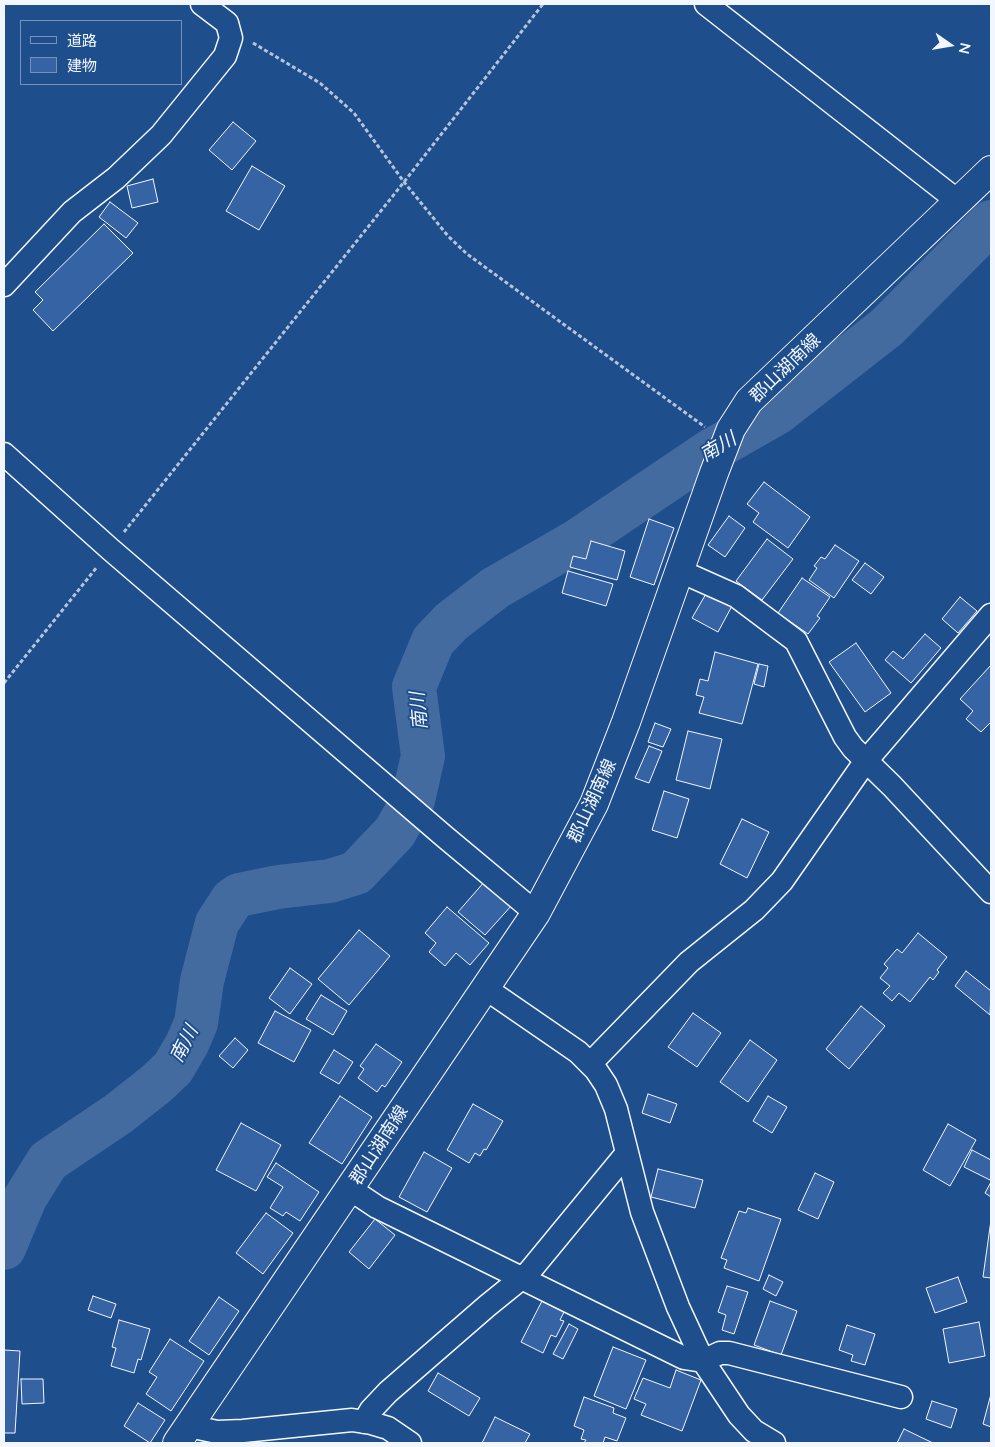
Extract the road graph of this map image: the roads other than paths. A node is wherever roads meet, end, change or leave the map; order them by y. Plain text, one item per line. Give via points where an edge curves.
1 (202, 4) edge
2 (706, 4) edge
3 (991, 170) edge
4 (958, 202) junction
5 (4, 285) edge
6 (4, 454) edge
7 (680, 570) junction
8 (991, 616) edge
9 (865, 762) junction
10 (991, 892) edge
11 (536, 913) junction
12 (485, 988) junction
13 (590, 1064) junction
14 (627, 1153) junction
15 (350, 1189) junction
16 (522, 1278) junction
17 (703, 1361) junction
18 (901, 1397) dead end
19 (364, 1422) junction
20 (183, 1434) edge
21 (410, 1443) edge
22 (774, 1443) edge

1 - 5 street via 227,24 230,36 225,56 161,135 116,178 72,212
2 - 4 street
3 - 4 main road, 郡山湖南線
4 - 7 main road, 郡山湖南線 via 749,401 731,429
6 - 11 street via 110,550
7 - 9 street via 736,596 796,641 845,737
7 - 11 main road, 郡山湖南線 via 594,804
8 - 9 street
9 - 10 street via 892,786
9 - 13 street via 782,881 754,910 689,962
11 - 12 main road, 郡山湖南線
12 - 13 street via 578,1052
12 - 15 main road, 郡山湖南線
13 - 14 street via 606,1085 616,1109
14 - 16 street
14 - 17 street via 642,1212 678,1308
15 - 16 street via 378,1207
15 - 20 main road, 郡山湖南線
16 - 17 street via 684,1358
16 - 19 street via 388,1392
17 - 18 street via 729,1353
17 - 22 street via 739,1415 754,1431
19 - 20 street via 352,1420
19 - 21 street via 388,1428

